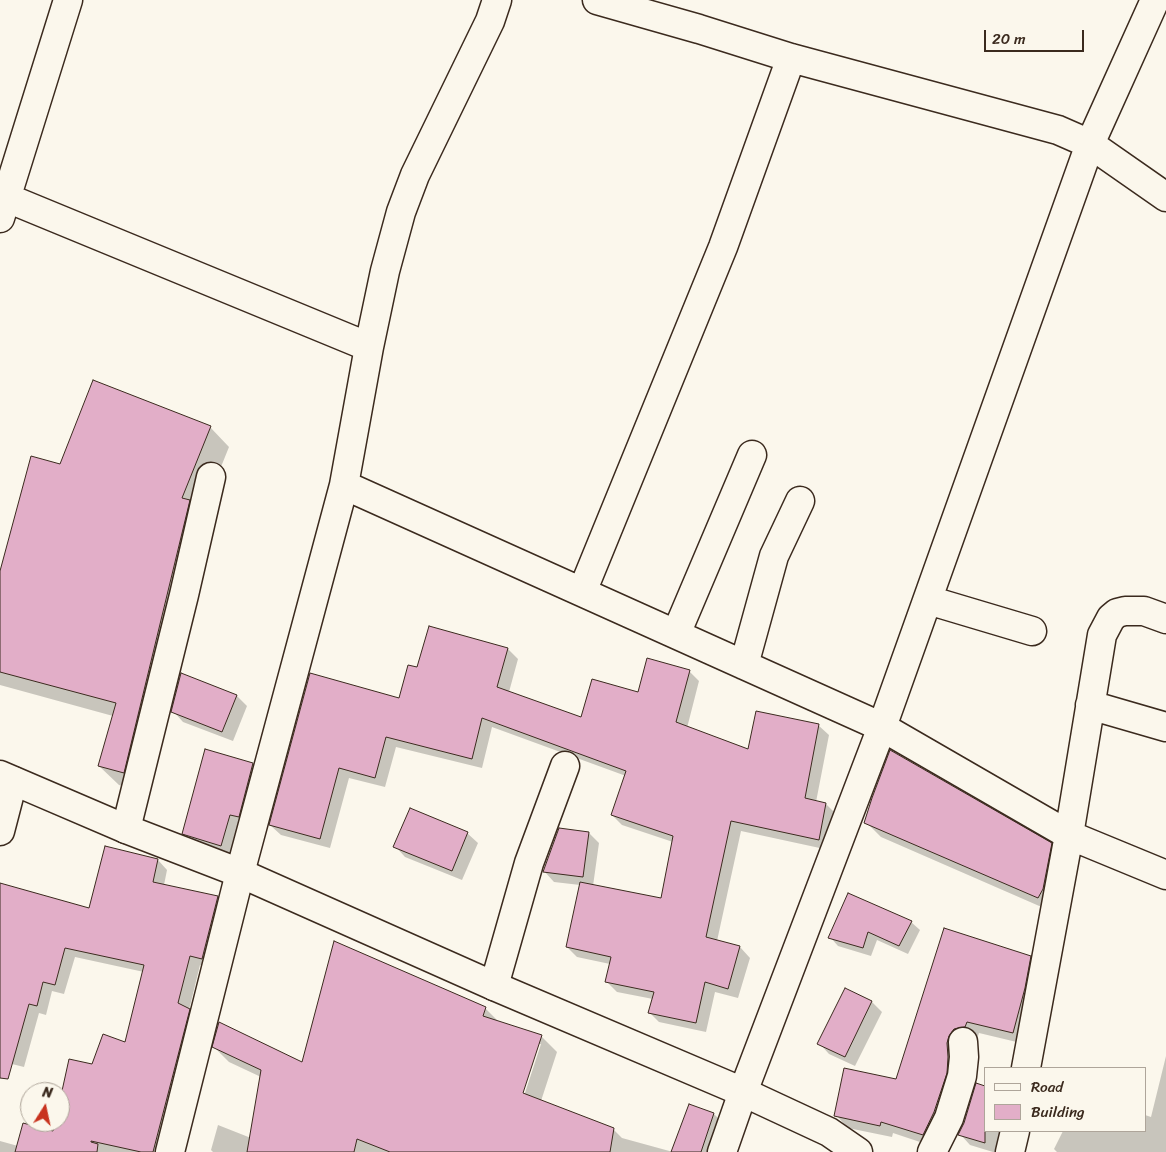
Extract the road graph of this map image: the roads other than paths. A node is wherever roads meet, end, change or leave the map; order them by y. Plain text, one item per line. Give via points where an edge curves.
1 (68, 0) edge
2 (497, 0) edge
3 (597, 0) edge
4 (1155, 0) edge
5 (791, 58) junction
6 (1090, 144) junction
7 (1166, 197) edge
8 (2, 204) edge
9 (369, 347) junction
10 (752, 455) dead end
11 (210, 477) dead end
12 (344, 485) junction
13 (800, 502) dead end
14 (582, 592) junction
15 (928, 600) junction
16 (1166, 619) edge
17 (1032, 630) dead end
18 (676, 634) junction
19 (744, 665) junction
20 (1090, 705) junction
21 (882, 727) junction
22 (1166, 727) edge
23 (565, 766) dead end
24 (6, 778) edge
25 (126, 828) junction
26 (0, 831) edge
27 (1069, 835) junction
28 (240, 873) junction
29 (1166, 875) edge
30 (494, 986) junction
31 (963, 1042) dead end
32 (1026, 1067) edge
33 (743, 1092) junction
34 (1015, 1132) edge
35 (170, 1152) edge
36 (722, 1152) edge
37 (858, 1152) edge
38 (932, 1152) edge
39 (1010, 1152) edge

1 - 8 street
2 - 9 street via 490,21 415,175 401,212
3 - 5 street
4 - 6 street
5 - 6 street via 1058,130
5 - 14 street via 723,247
6 - 7 street
6 - 15 street
8 - 9 street
9 - 12 street
10 - 18 street
11 - 25 street
12 - 14 street
12 - 28 street
13 - 19 street via 774,556
14 - 18 street
15 - 17 street
15 - 21 street
16 - 20 street via 1144,611 1125,611 1111,618 1102,635
18 - 19 street
19 - 21 street
20 - 22 street
20 - 27 street
21 - 27 street
21 - 33 street
23 - 30 street via 529,863
24 - 25 street
24 - 26 street
25 - 28 street
27 - 29 street
27 - 32 street
28 - 30 street
28 - 35 street
30 - 33 street
31 - 38 street via 962,1076 949,1118
33 - 36 street
33 - 37 street via 829,1132
34 - 39 street

